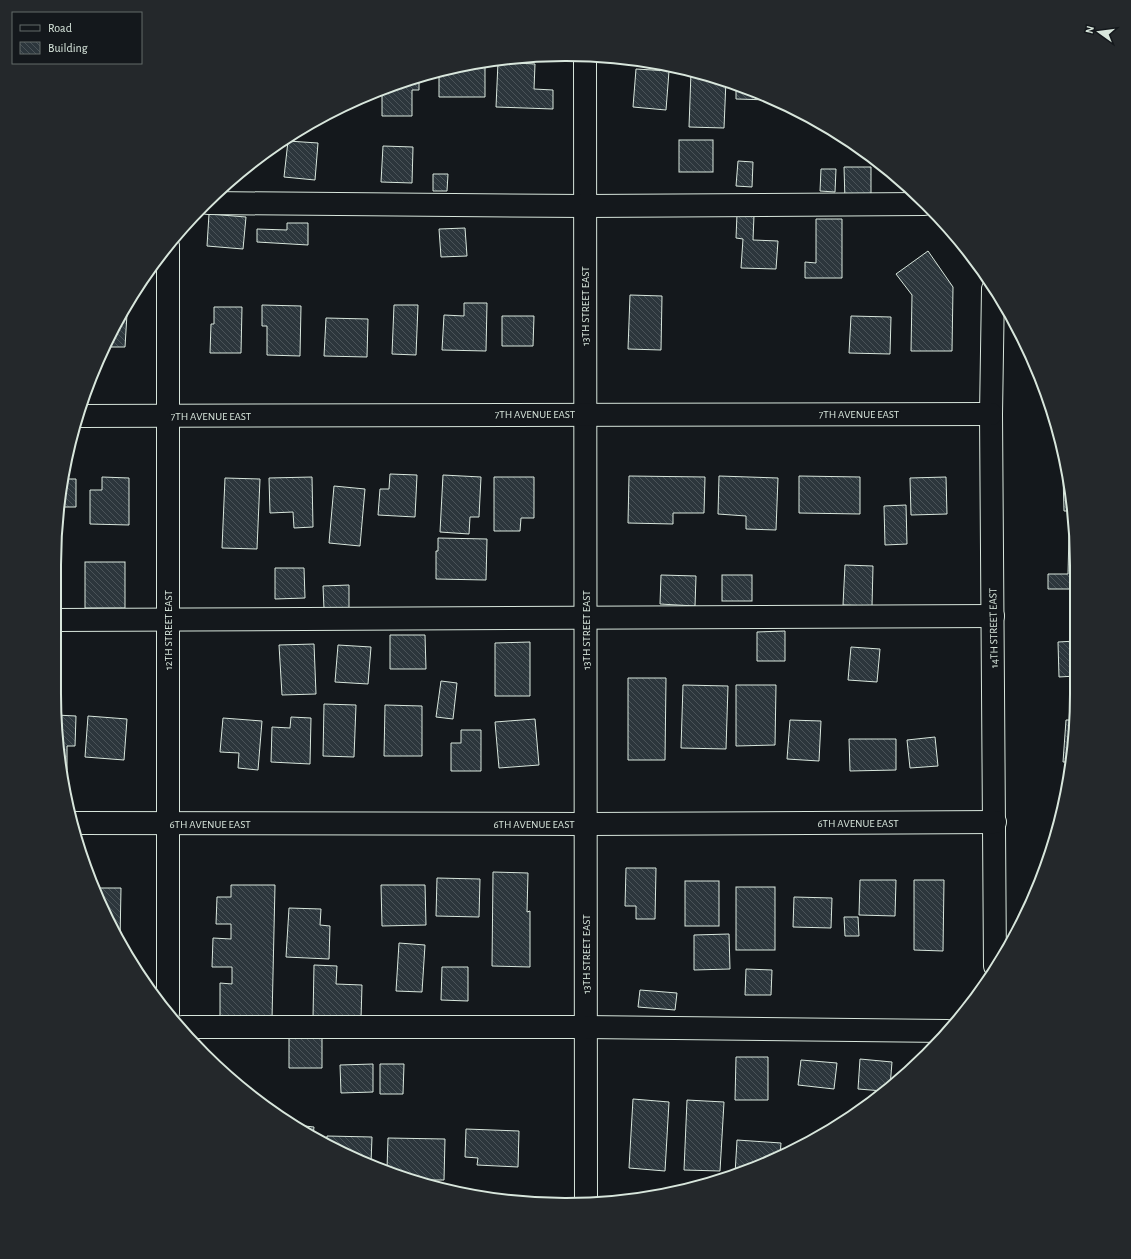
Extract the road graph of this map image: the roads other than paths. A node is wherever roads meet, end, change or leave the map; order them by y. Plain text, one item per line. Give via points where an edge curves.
1 (585, 62) edge
2 (215, 203) edge
3 (917, 204) edge
4 (585, 206) junction
5 (168, 254) edge
6 (993, 298) edge
7 (586, 414) junction
8 (991, 414) junction
9 (84, 416) edge
10 (168, 416) junction
11 (993, 616) junction
12 (586, 619) junction
13 (61, 620) edge
14 (168, 620) junction
15 (995, 822) junction
16 (78, 823) edge
17 (168, 824) junction
18 (586, 824) junction
19 (995, 958) edge
20 (168, 1005) edge
21 (586, 1026) junction
22 (187, 1027) edge
23 (940, 1031) edge
24 (586, 1197) edge

1 - 4 street, 13TH STREET EAST
2 - 4 street
3 - 4 street
4 - 7 street, 13TH STREET EAST
5 - 10 street, 12TH STREET EAST
6 - 8 street, 14TH STREET EAST
7 - 8 street, 7TH AVENUE EAST
7 - 10 street, 7TH AVENUE EAST
7 - 12 street, 13TH STREET EAST
8 - 11 street, 14TH STREET EAST
9 - 10 street, 7TH AVENUE EAST
10 - 14 street, 12TH STREET EAST
11 - 12 street
11 - 15 street, 14TH STREET EAST
12 - 14 street
12 - 18 street, 13TH STREET EAST
13 - 14 street
14 - 17 street, 12TH STREET EAST
15 - 18 street, 6TH AVENUE EAST
15 - 19 street, 14TH STREET EAST
16 - 17 street, 6TH AVENUE EAST
17 - 18 street, 6TH AVENUE EAST
17 - 20 street, 12TH STREET EAST
18 - 21 street, 13TH STREET EAST
21 - 22 street
21 - 23 street
21 - 24 street, 13TH STREET EAST

